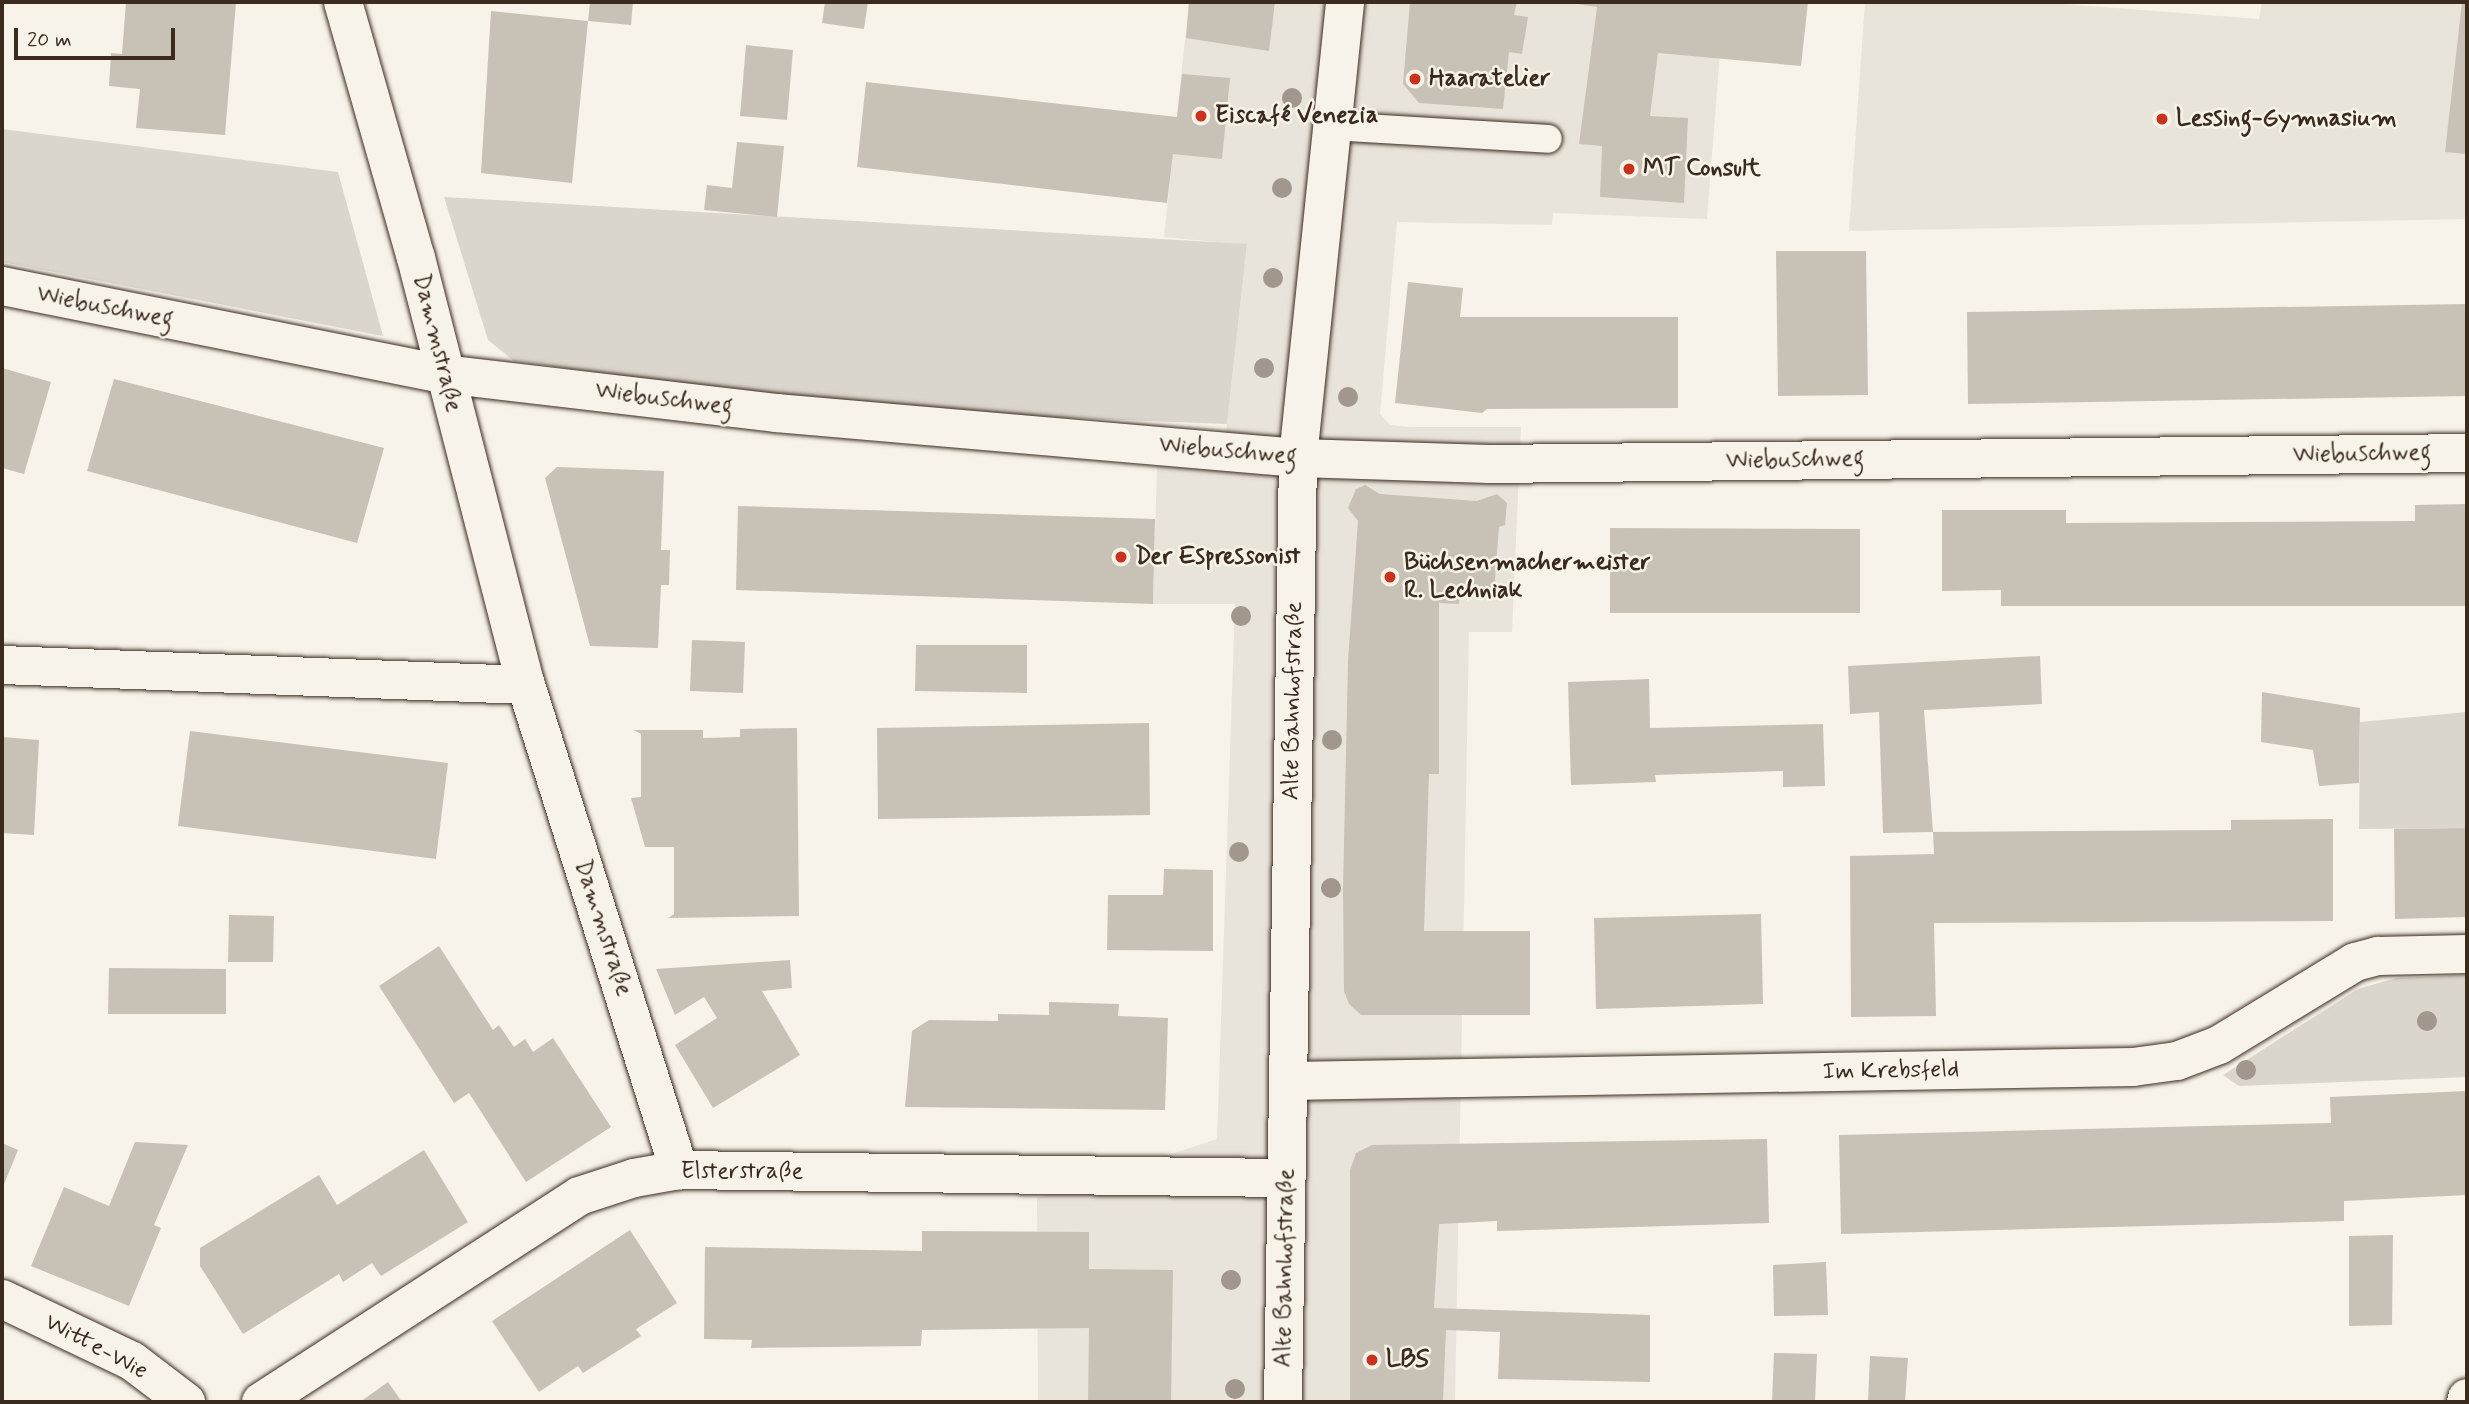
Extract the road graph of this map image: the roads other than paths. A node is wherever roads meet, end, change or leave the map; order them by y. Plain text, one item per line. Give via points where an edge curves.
1 (343, 2) edge
2 (1345, 2) edge
3 (1332, 126) junction
4 (1548, 139) dead end
5 (2, 286) edge
6 (444, 374) junction
7 (2467, 453) edge
8 (1298, 458) junction
9 (2, 665) edge
10 (526, 685) junction
11 (2467, 954) edge
12 (1287, 1081) junction
13 (679, 1170) junction
14 (1286, 1178) junction
15 (2, 1300) edge
16 (186, 1402) edge
17 (261, 1402) edge
18 (1283, 1402) edge

1 - 6 street, Dammstraße
2 - 3 street, Alte Bahnhofstraße
3 - 4 lane
3 - 8 street, Alte Bahnhofstraße
5 - 6 street, Wiebuschweg
6 - 8 street, Wiebuschweg via 776,412
6 - 10 street, Dammstraße
7 - 8 street, Wiebuschweg via 1489,464
8 - 12 street, Alte Bahnhofstraße
9 - 10 street
10 - 13 street, Dammstraße
11 - 12 street, Im Krebsfeld via 2378,956 2355,962 2219,1045 2177,1061 2133,1067
12 - 14 street, Alte Bahnhofstraße
13 - 14 street, Elsterstraße
13 - 17 street, Elsterstraße via 579,1196
14 - 18 street, Alte Bahnhofstraße
15 - 16 street, Witte-Wie via 132,1361

